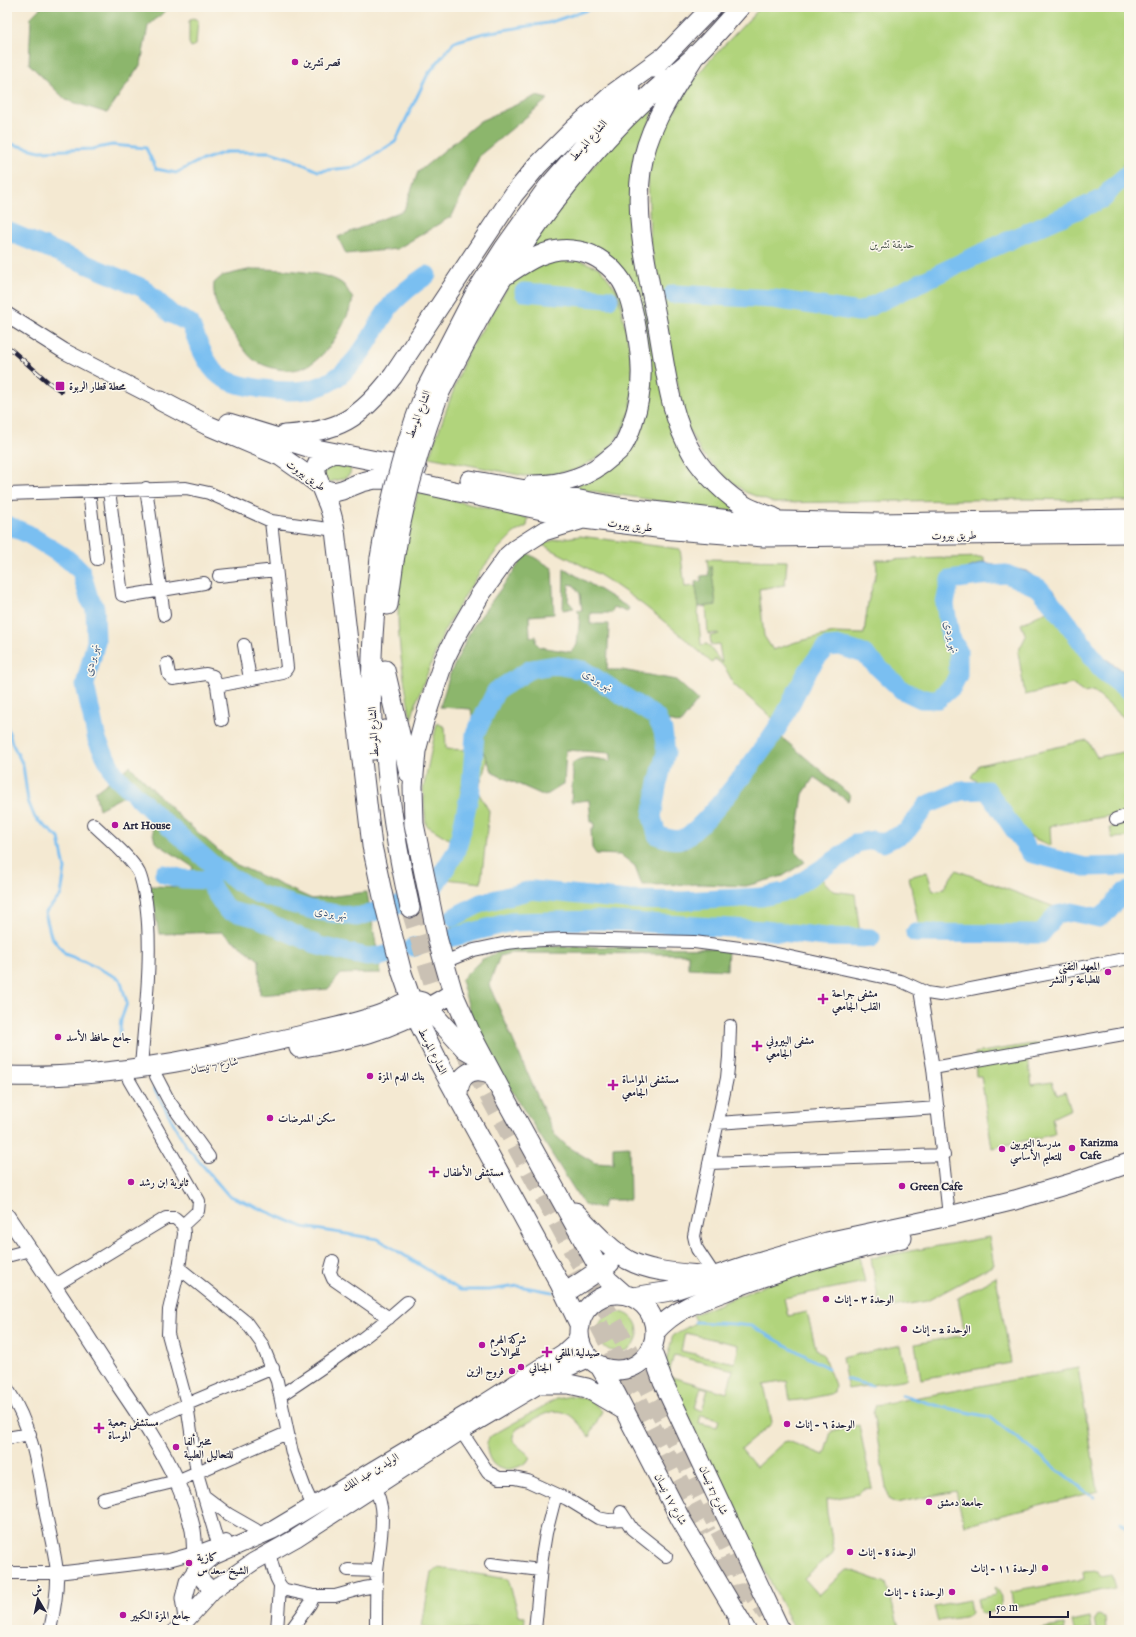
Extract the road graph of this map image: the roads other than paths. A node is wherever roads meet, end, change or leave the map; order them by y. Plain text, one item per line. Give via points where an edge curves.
1 (712, 7) edge
2 (740, 7) edge
3 (696, 54) junction
4 (662, 58) junction
5 (501, 277) junction
6 (7, 315) edge
7 (433, 392) junction
8 (161, 401) junction
9 (271, 436) junction
10 (334, 453) junction
11 (494, 485) junction
12 (321, 487) junction
13 (146, 488) junction
14 (108, 490) junction
15 (89, 491) junction
16 (7, 494) edge
17 (584, 519) junction
18 (1129, 519) edge
19 (271, 521) junction
20 (785, 522) junction
21 (335, 530) junction
22 (1129, 533) edge
23 (97, 559) dead end
24 (387, 560) junction
25 (276, 570) junction
26 (219, 576) dead end
27 (204, 583) dead end
28 (160, 591) junction
29 (164, 615) dead end
30 (244, 645) dead end
31 (167, 664) dead end
32 (385, 670) junction
33 (250, 679) junction
34 (217, 686) junction
35 (222, 720) dead end
36 (367, 744) junction
37 (413, 786) junction
38 (1129, 815) edge
39 (1116, 819) dead end
40 (93, 824) dead end
41 (1129, 958) edge
42 (444, 962) junction
43 (920, 990) junction
44 (453, 993) junction
45 (418, 1008) junction
46 (730, 1026) dead end
47 (1129, 1033) edge
48 (489, 1067) junction
49 (933, 1068) junction
50 (142, 1074) junction
51 (7, 1076) edge
52 (7, 1088) edge
53 (458, 1099) junction
54 (938, 1108) junction
55 (717, 1123) junction
56 (944, 1155) junction
57 (209, 1157) dead end
58 (709, 1163) junction
59 (1129, 1163) edge
60 (1129, 1175) edge
61 (561, 1199) junction
62 (7, 1216) edge
63 (950, 1216) junction
64 (183, 1225) junction
65 (30, 1250) junction
66 (7, 1256) edge
67 (621, 1256) junction
68 (334, 1261) dead end
69 (179, 1268) junction
70 (601, 1270) junction
71 (715, 1276) junction
72 (54, 1286) junction
73 (565, 1293) junction
74 (628, 1296) junction
75 (407, 1302) dead end
76 (389, 1318) junction
77 (579, 1330) junction
78 (653, 1340) junction
79 (595, 1362) junction
80 (273, 1368) junction
81 (542, 1384) junction
82 (7, 1388) edge
83 (281, 1395) junction
84 (186, 1404) junction
85 (624, 1410) junction
86 (144, 1424) junction
87 (461, 1432) junction
88 (287, 1433) junction
89 (30, 1434) junction
90 (7, 1438) edge
91 (197, 1473) junction
92 (177, 1481) junction
93 (373, 1486) junction
94 (556, 1494) junction
95 (203, 1495) junction
96 (103, 1499) dead end
97 (313, 1506) junction
98 (295, 1517) junction
99 (256, 1530) junction
100 (218, 1544) junction
101 (268, 1553) junction
102 (666, 1556) dead end
103 (195, 1562) junction
104 (491, 1564) dead end
105 (348, 1570) dead end
106 (540, 1570) junction
107 (377, 1571) junction
108 (7, 1573) edge
109 (57, 1573) junction
110 (280, 1586) junction
111 (377, 1586) junction
112 (214, 1590) junction
113 (314, 1596) junction
114 (182, 1624) edge
115 (742, 1627) edge
116 (50, 1630) edge
117 (277, 1630) edge
118 (291, 1630) edge
119 (376, 1630) edge
120 (535, 1630) edge
121 (780, 1630) edge

1 - 4 main road, الشارع الموسط
2 - 3 main road, الشارع الموسط
3 - 5 main road, الشارع الموسط via 645,99 569,182
3 - 20 main road via 659,116 641,171 642,237 668,385 678,422 693,455 717,484 746,506
4 - 7 main road, الشارع الموسط via 547,188 505,247 476,292 455,332
4 - 9 main road via 614,93 538,165 514,194 393,376 364,409 328,429 307,434
5 - 7 main road, الشارع الموسط
5 - 11 main road via 553,250 573,250 601,260 619,277 632,308 642,377 639,405 629,434 621,448 604,464 586,475 567,482 545,485
6 - 8 street, طريق بيروت via 64,351
7 - 24 main road, الشارع الموسط, bridge via 409,436 396,478 389,509
8 - 9 main road, طريق بيروت
8 - 12 main road, طريق بيروت via 207,425 280,456
9 - 10 main road, طريق بيروت
10 - 11 main road, طريق بيروت
10 - 12 main road, الشارع الموسط via 320,459 316,466 315,473
11 - 20 main road, طريق بيروت via 618,507 730,520
12 - 17 main road, طريق بيروت via 334,492 362,482 403,480
12 - 21 main road, الشارع الموسط
13 - 14 street
13 - 19 street via 174,487 209,493
13 - 28 street
14 - 15 street
14 - 28 street via 122,595
15 - 16 street
15 - 23 street
17 - 22 main road, طريق بيروت via 673,530 764,537
17 - 37 main road via 554,526 525,542 508,556 480,595 444,660 420,736
18 - 20 main road, طريق بيروت
19 - 21 street
19 - 25 street
21 - 36 main road, الشارع الموسط
24 - 32 main road, الشارع الموسط
24 - 36 main road, الشارع الموسط via 374,622
25 - 26 street
25 - 33 street via 287,668 283,673
27 - 28 street
28 - 29 street
30 - 33 street
31 - 34 street via 169,675 173,679 210,674 215,678
32 - 36 main road, الشارع الموسط via 385,738 389,792 405,910 388,862
32 - 37 main road
33 - 34 street
34 - 35 street
36 - 45 main road, الشارع الموسط via 372,846 387,912
37 - 42 main road via 414,824 436,936
38 - 39 street
40 - 50 street via 134,865 143,883 149,938
41 - 43 street via 947,995 933,995
42 - 43 street via 480,949 525,941 591,939 694,942 763,951 901,981
42 - 44 main road
43 - 49 street
44 - 45 main road, شارع 7 نيسان
44 - 48 main road
45 - 48 main road
45 - 50 main road, شارع 7 نيسان via 386,1028 356,1037
45 - 53 main road, الشارع الموسط
46 - 55 street via 728,1071
47 - 49 street
48 - 53 main road via 467,1074 460,1081
48 - 61 main road
49 - 54 street
50 - 51 main road, شارع 7 نيسان
50 - 52 main road, شارع 7 نيسان via 55,1088
50 - 57 street via 169,1101
50 - 64 street via 199,1201 198,1211
53 - 73 main road, الشارع الموسط
54 - 55 street
54 - 56 street
55 - 58 street
56 - 58 street
56 - 63 street
58 - 71 street via 694,1241 697,1250
59 - 63 main road via 1047,1191
60 - 78 main road via 1033,1208 865,1247 758,1278 682,1309 667,1320
61 - 67 main road
61 - 70 main road
62 - 65 street
63 - 71 main road via 827,1242
64 - 69 street
64 - 72 street via 176,1218 166,1218
65 - 66 street
65 - 72 street
67 - 70 main road
67 - 71 main road via 656,1270
68 - 76 street via 331,1277
69 - 80 street via 246,1322 262,1344
69 - 84 street via 168,1326 169,1342
70 - 73 main road
70 - 74 main road
71 - 74 main road via 671,1290
72 - 86 street
73 - 77 main road, الشارع الموسط
74 - 77 main road via 607,1295 599,1298 586,1310
74 - 78 main road via 646,1308 653,1319
75 - 76 street
76 - 83 street
77 - 79 main road via 582,1347
77 - 97 main road, الوليد بن عبد الملك via 570,1348 557,1357
78 - 79 main road via 640,1362 624,1369 612,1369
78 - 121 main road, شارع 17 نيسان via 662,1382
79 - 81 main road, الوليد بن عبد الملك via 567,1368
79 - 85 main road, شارع ١٧ نيسان
80 - 83 street
80 - 84 street
81 - 85 main road via 569,1384 587,1388
81 - 87 main road, الوليد بن عبد الملك
82 - 89 street
83 - 88 street
84 - 86 street
84 - 91 street
85 - 115 main road, شارع ١٧ نيسان via 681,1520
86 - 92 street
87 - 93 main road, الوليد بن عبد الملك
87 - 94 street via 488,1472 494,1476 528,1481
88 - 91 street
88 - 97 street
89 - 90 street
89 - 109 street
91 - 92 street
91 - 95 street
92 - 96 street
92 - 103 street via 190,1519
93 - 101 main road, الوليد بن عبد الملك via 296,1538
93 - 107 street via 378,1495 381,1512
94 - 102 street via 598,1518 608,1520 623,1515 638,1535
94 - 106 street
95 - 99 street via 228,1514
95 - 100 street
97 - 98 main road, الوليد بن عبد الملك
98 - 99 street
98 - 103 main road, الوليد بن عبد الملك via 204,1562
99 - 100 street
100 - 103 street
101 - 110 street
101 - 112 main road, الوليد بن عبد الملك
103 - 109 street via 169,1560
103 - 112 street via 203,1581
103 - 114 main road, الوليد بن عبد الملك via 184,1598
104 - 106 street
105 - 107 street
106 - 120 street
107 - 111 street
108 - 109 street
109 - 116 street via 56,1599
110 - 113 street via 286,1590
110 - 117 street
111 - 113 street via 335,1596
111 - 119 street
112 - 114 main road, الوليد بن عبد الملك
113 - 118 street

